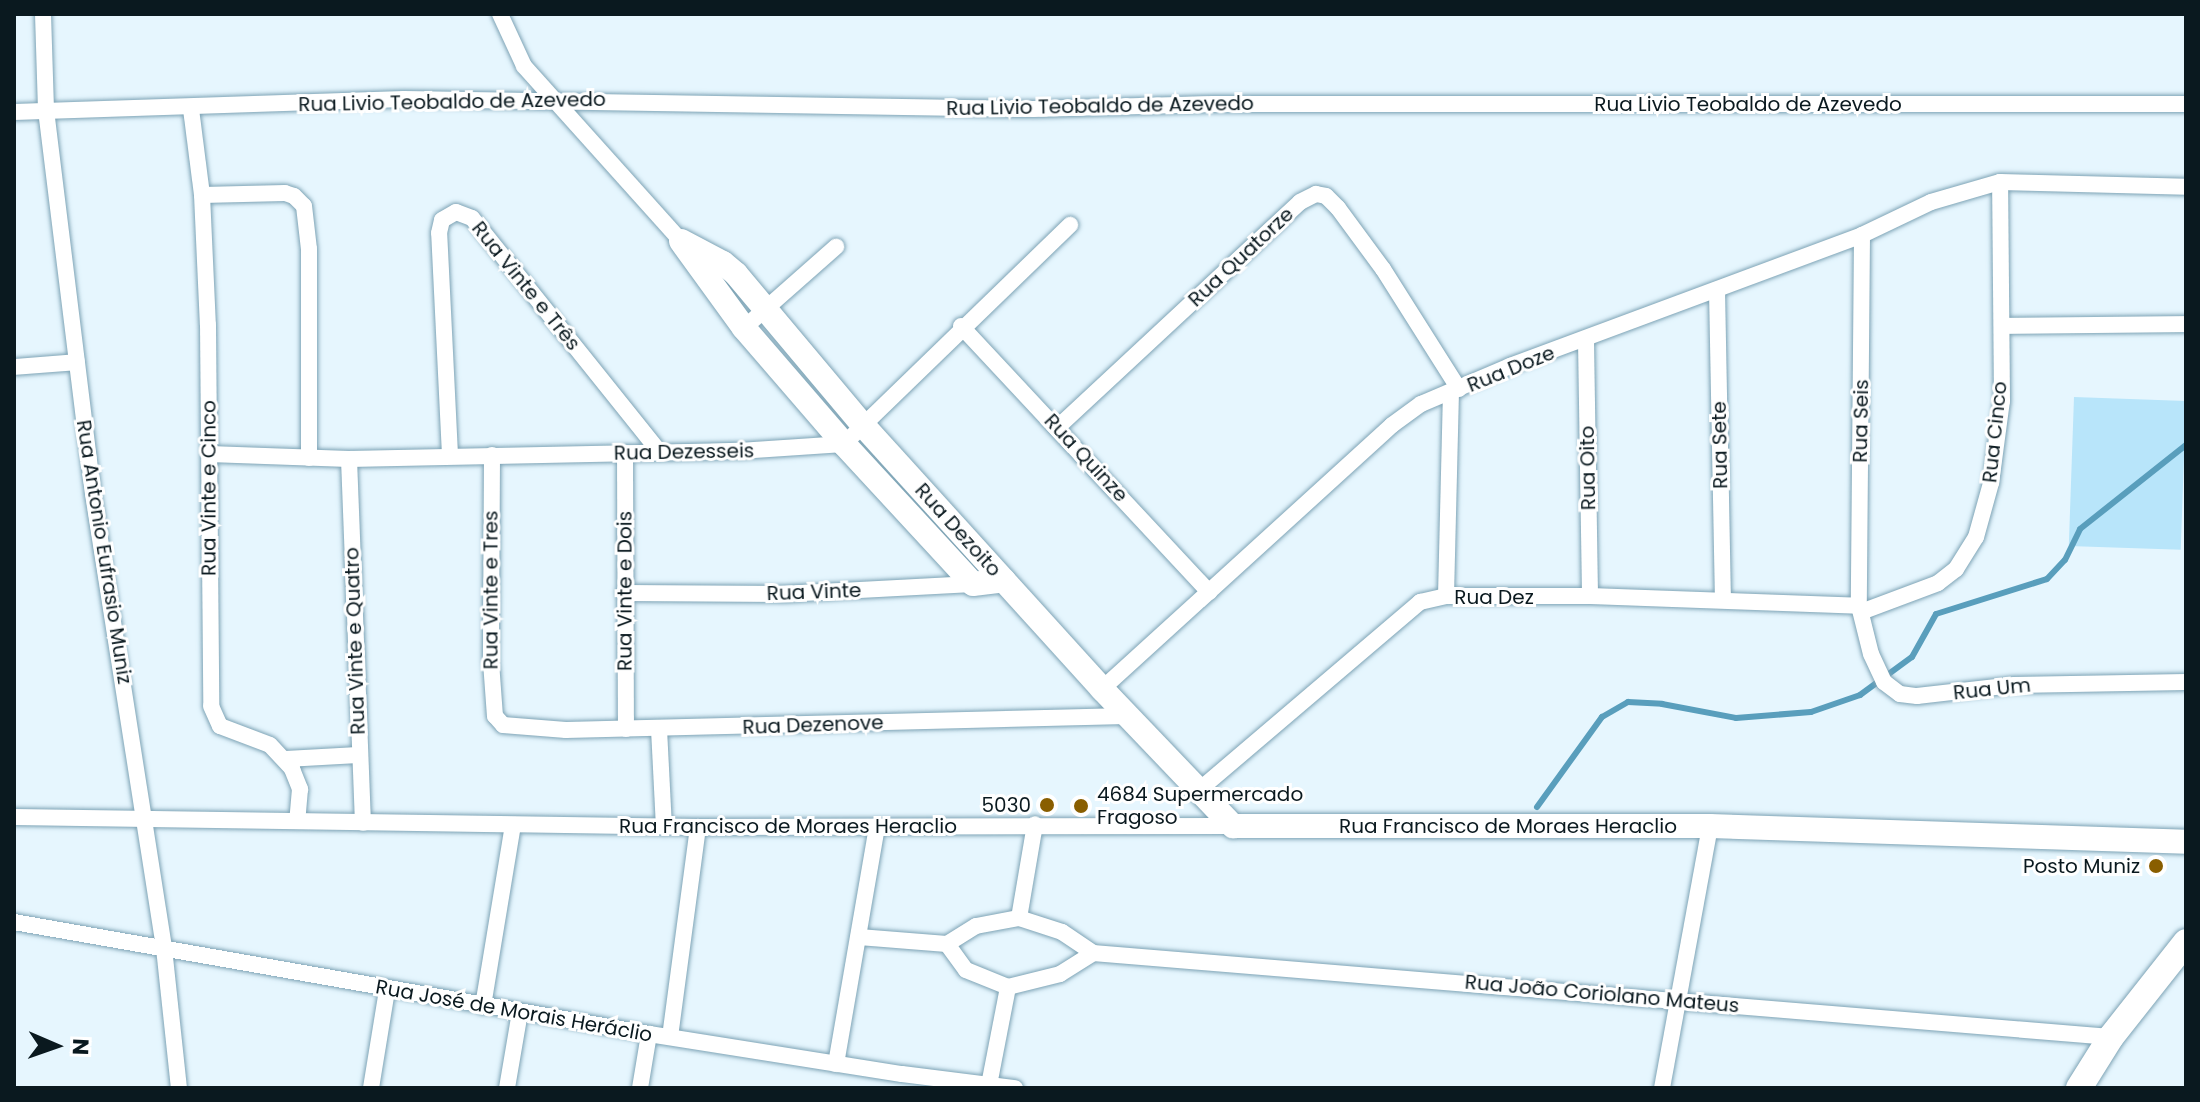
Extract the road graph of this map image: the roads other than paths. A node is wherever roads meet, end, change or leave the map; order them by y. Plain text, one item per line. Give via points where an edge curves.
1 (43, 14) edge
2 (500, 14) edge
3 (551, 99) junction
4 (2186, 104) edge
5 (191, 109) junction
6 (46, 110) junction
7 (14, 112) edge
8 (2000, 182) junction
9 (2186, 187) edge
10 (202, 195) junction
11 (1070, 225) dead end
12 (1862, 235) junction
13 (681, 241) junction
14 (836, 247) dead end
15 (1717, 290) junction
16 (766, 310) junction
17 (2186, 324) edge
18 (961, 326) junction
19 (2002, 326) junction
20 (744, 328) junction
21 (1586, 340) junction
22 (77, 362) junction
23 (14, 367) edge
24 (1455, 391) junction
25 (862, 424) junction
26 (1058, 427) junction
27 (844, 444) junction
28 (659, 451) junction
29 (625, 453) junction
30 (209, 454) junction
31 (450, 455) junction
32 (492, 455) junction
33 (309, 458) junction
34 (349, 459) junction
35 (1004, 580) junction
36 (973, 584) junction
37 (1209, 592) junction
38 (624, 593) junction
39 (1446, 596) junction
40 (1590, 596) junction
41 (1723, 600) junction
42 (1860, 609) junction
43 (2186, 682) edge
44 (1102, 689) junction
45 (1127, 716) junction
46 (500, 723) joint
47 (626, 729) junction
48 (659, 729) junction
49 (359, 755) junction
50 (285, 759) junction
51 (1198, 791) junction
52 (14, 817) edge
53 (145, 820) junction
54 (297, 821) junction
55 (363, 823) junction
56 (1035, 824) junction
57 (513, 825) junction
58 (1233, 826) junction
59 (1710, 826) junction
60 (664, 827) junction
61 (698, 827) junction
62 (877, 827) junction
63 (2186, 842) edge
64 (1019, 918) junction
65 (14, 922) edge
66 (859, 937) junction
67 (2186, 942) edge
68 (947, 944) junction
69 (164, 948) junction
70 (1093, 953) junction
71 (1008, 987) junction
72 (387, 990) junction
73 (1678, 1001) junction
74 (483, 1006) junction
75 (520, 1012) junction
76 (649, 1034) junction
77 (670, 1037) junction
78 (2111, 1037) junction
79 (836, 1064) junction
80 (901, 1081) edge
81 (989, 1085) junction
82 (179, 1088) edge
83 (371, 1088) edge
84 (507, 1088) edge
85 (640, 1088) edge
86 (1015, 1088) edge
87 (1662, 1088) edge
88 (2079, 1088) edge

1 - 6 street, Rua Antonio Eufrasio Muniz
2 - 3 street, Rua Dezoito via 517,54
3 - 4 street, Rua Livio Teobaldo de Azevedo via 1033,109 1213,104
3 - 5 street, Rua Livio Teobaldo de Azevedo via 404,99
3 - 13 street, Rua Dezoito
5 - 6 street, Rua Livio Teobaldo de Azevedo
5 - 10 street, Rua Vinte e Cinco
6 - 7 street, Rua Livio Teobaldo de Azevedo
6 - 22 street, Rua Antonio Eufrasio Muniz
8 - 9 street, Rua Doze
8 - 12 street, Rua Doze via 1931,202
8 - 19 street, Rua Cinco
10 - 30 street, Rua Vinte e Cinco
10 - 33 street via 285,193 304,206 309,249
11 - 18 street
12 - 15 street, Rua Doze
12 - 42 street, Rua Seis
13 - 16 street, Rua Dezoito via 723,263
13 - 20 street, Rua Dezoito
14 - 16 street
15 - 21 street, Rua Doze
15 - 41 street, Rua Sete
16 - 20 street
16 - 25 street, Rua Dezoito
17 - 19 street
18 - 25 street
18 - 26 street, Rua Quinze
19 - 42 street, Rua Cinco via 1998,444 1968,554 1927,589
20 - 27 street, Rua Dezoito
21 - 24 street, Rua Doze
21 - 40 street, Rua Oito
22 - 23 street
22 - 53 street, Rua Antonio Eufrasio Muniz
24 - 26 street, Rua Quatorze via 1383,269 1332,201 1316,194 1300,202
24 - 37 street, Rua Doze via 1421,404 1392,425
24 - 39 street
25 - 27 street
25 - 35 street, Rua Dezoito
26 - 37 street, Rua Quinze
27 - 28 street, Rua Dezesseis
27 - 36 street, Rua Dezoito
28 - 29 street, Rua Dezesseis
28 - 31 street, Rua Vinte e Três via 472,218 456,212 442,220 439,233
29 - 32 street, Rua Dezesseis
29 - 38 street, Rua Vinte e Dois
30 - 33 street, Rua Dezesseis
30 - 50 street, Rua Vinte e Cinco via 211,706 220,726 260,739
31 - 32 street, Rua Dezesseis
31 - 34 street, Rua Dezesseis
32 - 46 street, Rua Vinte e Tres via 491,662 493,703
33 - 34 street, Rua Dezesseis
34 - 49 street, Rua Vinte e Quatro
35 - 36 street, Rua Vinte
35 - 44 street, Rua Dezoito
36 - 38 street, Rua Vinte via 784,594
37 - 44 street, Rua Doze
38 - 47 street, Rua Vinte e Dois
39 - 40 street, Rua Dez
39 - 51 street, Rua Dez via 1420,602
40 - 41 street, Rua Dez
41 - 42 street, Rua Dez
42 - 43 street, Rua Um via 1882,678 1900,694 2029,684
44 - 45 street, Rua Dezoito
45 - 48 street, Rua Dezenove
45 - 51 street, Rua Dezoito
46 - 47 street, Rua Dezenove via 538,730
47 - 48 street, Rua Dezenove
48 - 60 street
49 - 50 street
49 - 55 street, Rua Vinte e Quatro
50 - 54 street via 299,781
51 - 58 street, Rua Dezoito
52 - 53 street, Rua Francisco de Moraes Heraclio
53 - 54 street, Rua Francisco de Moraes Heraclio
53 - 69 street, Rua Antonio Eufrasio Muniz
54 - 55 street, Rua Francisco de Moraes Heraclio
55 - 57 street, Rua Francisco de Moraes Heraclio
56 - 58 street, Rua Francisco de Moraes Heraclio
56 - 62 street, Rua Francisco de Moraes Heraclio
56 - 64 street
57 - 60 street, Rua Francisco de Moraes Heraclio
57 - 74 street
58 - 59 street, Rua Francisco de Moraes Heraclio
59 - 63 street, Rua Francisco de Moraes Heraclio
59 - 73 street
60 - 61 street, Rua Francisco de Moraes Heraclio
61 - 62 street, Rua Francisco de Moraes Heraclio
61 - 77 street
62 - 66 street
64 - 68 street, Rua João Coriolano Mateus via 976,926
64 - 70 street, Rua João Coriolano Mateus via 1062,932
65 - 69 street, Rua José de Morais Heráclio
66 - 68 street
66 - 79 street
67 - 78 main road
68 - 71 street via 966,970
69 - 72 street, Rua José de Morais Heráclio
69 - 82 street, Rua Antonio Eufrasio Muniz
70 - 71 street via 1060,974
70 - 73 street, Rua João Coriolano Mateus
71 - 81 street
72 - 74 street, Rua José de Morais Heráclio
72 - 83 street
73 - 78 street, Rua João Coriolano Mateus
73 - 87 street
74 - 75 street, Rua José de Morais Heráclio
75 - 76 street, Rua José de Morais Heráclio
75 - 84 street
76 - 77 street, Rua José de Morais Heráclio
76 - 85 street
77 - 79 street, Rua José de Morais Heráclio
78 - 88 main road
79 - 80 street, Rua José de Morais Heráclio
80 - 81 street, Rua José de Morais Heráclio
81 - 86 street, Rua José de Morais Heráclio

